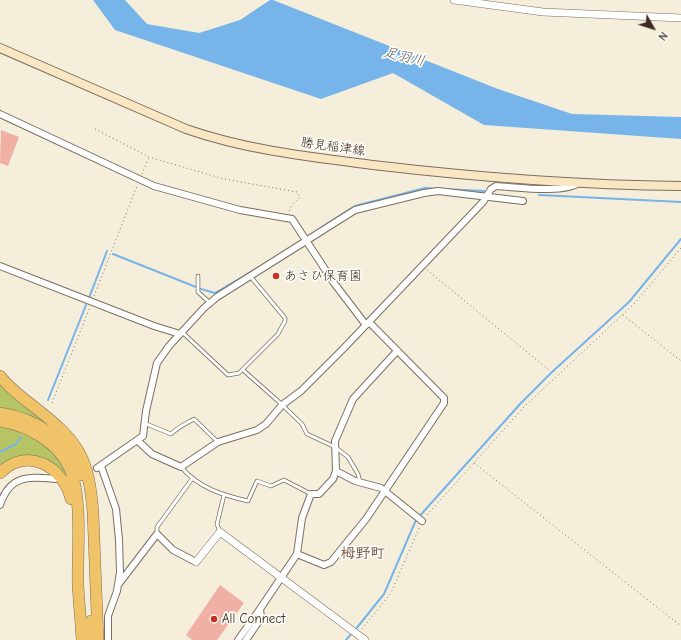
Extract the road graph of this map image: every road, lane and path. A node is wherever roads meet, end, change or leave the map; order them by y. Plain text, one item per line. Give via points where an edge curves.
1 (454, 0) edge
2 (681, 18) edge
3 (0, 48) edge
4 (0, 114) edge
5 (95, 129) dead end
6 (149, 156) junction
7 (140, 180) junction
8 (579, 183) junction
9 (681, 186) edge
10 (486, 197) junction
11 (523, 201) dead end
12 (292, 219) junction
13 (305, 240) junction
14 (681, 248) edge
15 (0, 266) edge
16 (422, 266) junction
17 (198, 276) dead end
18 (250, 276) junction
19 (92, 302) junction
20 (210, 303) junction
21 (623, 315) junction
22 (368, 324) junction
23 (181, 333) junction
24 (397, 351) junction
25 (681, 361) edge
26 (243, 370) junction
27 (549, 370) dead end
28 (0, 376) edge
29 (52, 403) dead end
30 (282, 406) junction
31 (0, 413) edge
32 (0, 421) edge
33 (144, 423) junction
34 (138, 441) junction
35 (218, 442) junction
36 (335, 447) junction
37 (474, 462) junction
38 (181, 467) junction
39 (336, 471) junction
40 (0, 473) edge
41 (57, 479) dead end
42 (192, 479) junction
43 (360, 482) junction
44 (385, 490) junction
45 (311, 494) junction
46 (224, 495) junction
47 (0, 505) edge
48 (419, 519) junction
49 (94, 530) junction
50 (77, 531) junction
51 (220, 532) junction
52 (157, 534) junction
53 (297, 554) junction
54 (196, 562) joint
55 (281, 578) junction
56 (78, 584) junction
57 (95, 584) junction
58 (117, 586) junction
59 (260, 609) junction
60 (681, 626) edge
61 (355, 632) junction
62 (75, 640) edge
63 (82, 640) edge
64 (90, 640) edge
65 (98, 640) edge
66 (108, 640) edge
67 (238, 640) edge
68 (246, 640) edge
69 (365, 640) edge

1 - 2 street via 543,12
3 - 8 main road, 勝見稲津線 via 142,111 211,138 355,163 432,172
4 - 7 street
5 - 6 path
6 - 7 path
6 - 12 path via 224,179 297,192 300,197 289,210
7 - 12 street via 240,210
7 - 19 path
8 - 9 main road, 勝見稲津線
8 - 10 street via 562,188 496,186
10 - 11 street
10 - 13 street via 438,191 424,193 355,210
10 - 16 street
12 - 13 street
13 - 18 street
13 - 22 street
14 - 21 path via 645,293
15 - 19 street
16 - 22 street
16 - 27 path
17 - 20 lane via 198,291
18 - 20 street
18 - 26 lane via 286,321 278,334
19 - 23 street via 154,326
19 - 29 path
20 - 23 street
21 - 25 path
21 - 37 path via 524,407
22 - 24 street
22 - 30 street via 301,391
23 - 26 lane via 228,375
23 - 33 street via 158,363
24 - 36 street via 353,398 335,441
24 - 44 street via 444,398 444,403
26 - 30 lane
28 - 49 highway via 21,397 66,433 74,443 89,480
30 - 35 street via 257,430
30 - 36 lane via 302,424 307,434
31 - 49 highway via 34,423 52,434 68,450 84,488
32 - 50 highway via 25,428 41,436 64,460 73,480
33 - 34 street via 143,436
33 - 35 lane via 171,434 179,426 194,419
34 - 38 street via 152,454
34 - 58 street via 99,467 116,509 120,572
35 - 38 street
36 - 39 street
36 - 43 lane via 353,464
37 - 48 path
37 - 60 path
38 - 42 lane
39 - 43 street
39 - 45 street via 325,489 319,494
40 - 50 highway via 12,464 23,462 35,461 53,468 67,486
41 - 47 street via 24,478 8,489
42 - 46 lane
42 - 52 lane via 157,527
43 - 44 street
44 - 48 street
44 - 53 street via 366,519 331,562 324,565
45 - 46 lane via 284,480 271,486 257,480 248,501
45 - 53 street via 302,518
46 - 51 lane via 217,524
48 - 61 path via 412,546 390,593
49 - 57 highway
50 - 56 highway
51 - 54 street
51 - 55 street
52 - 54 street via 173,550
52 - 58 street
53 - 55 street
55 - 59 street
55 - 61 street
56 - 62 highway
56 - 63 highway
57 - 64 highway
57 - 65 highway
58 - 66 street via 108,616
59 - 67 street
59 - 68 street via 261,618
61 - 69 street

